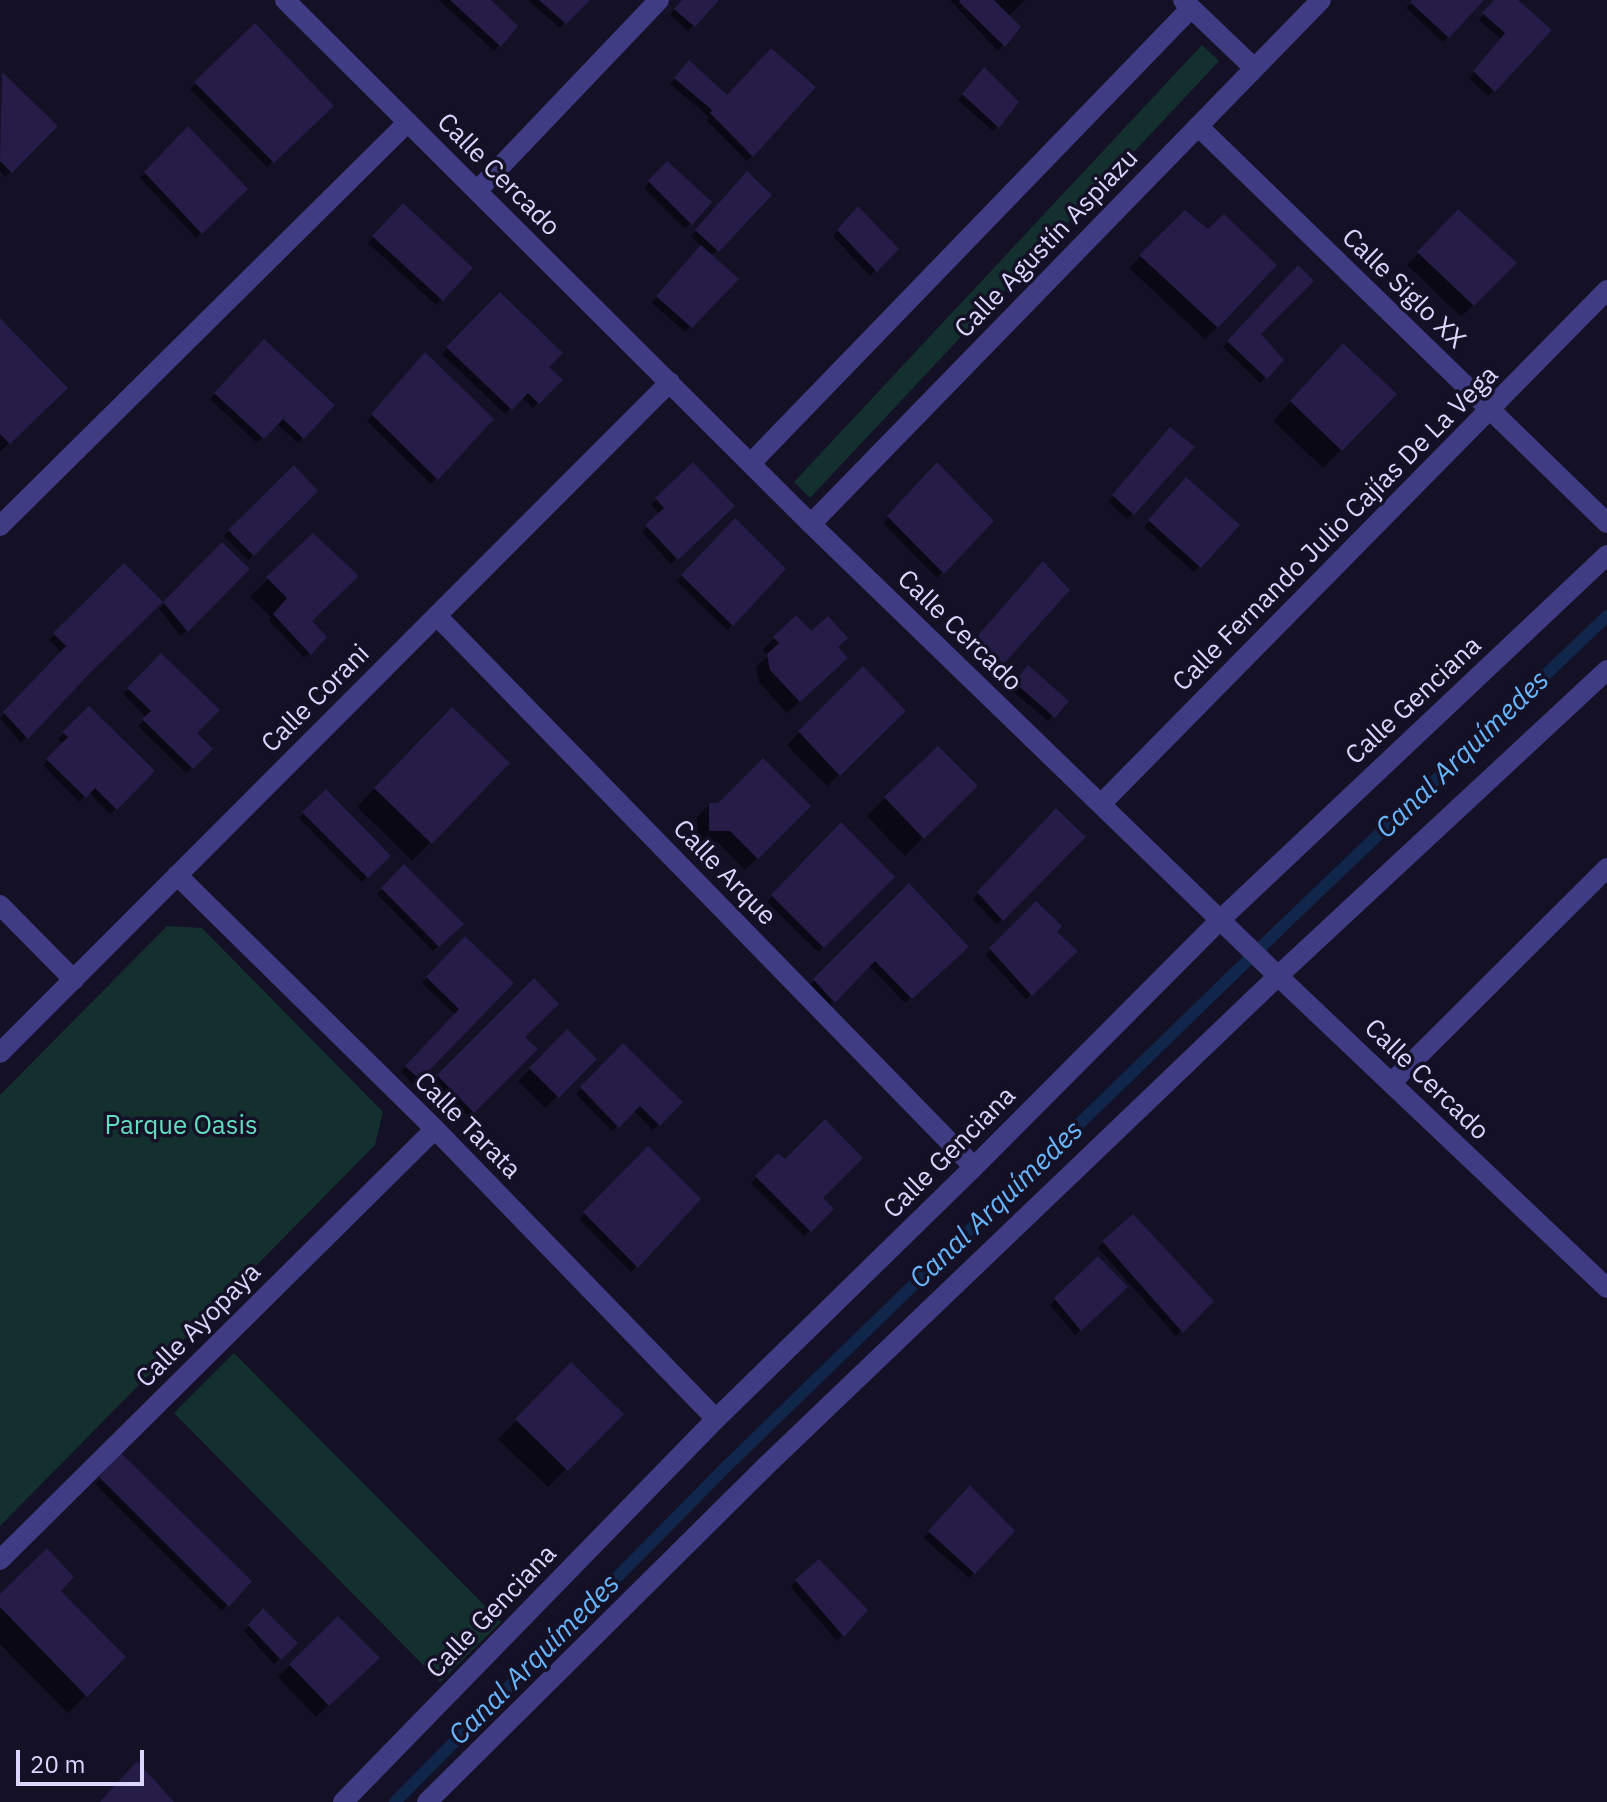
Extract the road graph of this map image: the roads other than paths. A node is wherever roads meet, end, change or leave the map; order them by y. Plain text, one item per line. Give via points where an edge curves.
1 (285, 0) edge
2 (659, 0) edge
3 (1321, 0) edge
4 (1187, 4) edge
5 (1254, 68) junction
6 (408, 122) junction
7 (1198, 126) junction
8 (477, 191) junction
9 (1607, 290) edge
10 (670, 382) junction
11 (1491, 409) junction
12 (751, 463) junction
13 (1607, 523) edge
14 (811, 524) junction
15 (0, 526) edge
16 (1607, 555) edge
17 (437, 616) junction
18 (1607, 670) edge
19 (1101, 804) junction
20 (1607, 868) edge
21 (177, 875) junction
22 (0, 905) edge
23 (1220, 920) junction
24 (1272, 970) junction
25 (74, 980) junction
26 (0, 1053) edge
27 (1391, 1083) junction
28 (435, 1129) junction
29 (974, 1167) junction
30 (1607, 1288) edge
31 (716, 1419) junction
32 (0, 1560) edge
33 (343, 1802) edge
34 (427, 1802) edge

1 - 6 street, Calle Cercado
2 - 8 street
3 - 5 street, Calle Agustín Aspiazu
4 - 5 street
4 - 12 street
5 - 7 street, Calle Agustín Aspiazu
6 - 8 street, Calle Cercado
6 - 15 street
7 - 11 street, Calle Siglo XX
7 - 14 street, Calle Agustín Aspiazu
8 - 10 street, Calle Cercado
9 - 11 street, Calle Fernando Julio Cajías De La Vega
10 - 12 street, Calle Cercado
10 - 17 street, Calle Corani
11 - 13 street, Calle Siglo XX
11 - 19 street, Calle Fernando Julio Cajías De La Vega
12 - 14 street, Calle Cercado
14 - 19 street, Calle Cercado
16 - 23 street, Calle Genciana
17 - 21 street, Calle Corani
17 - 29 street, Calle Arque
18 - 24 street
19 - 23 street, Calle Cercado
20 - 27 street
21 - 25 street, Calle Corani
21 - 28 street, Calle Tarata
22 - 25 street
23 - 24 street, Calle Cercado
23 - 29 street, Calle Genciana
24 - 27 street, Calle Cercado
24 - 34 street
25 - 26 street, Calle Corani
27 - 30 street, Calle Cercado
28 - 31 street, Calle Tarata
28 - 32 street, Calle Ayopaya
29 - 31 street, Calle Genciana
31 - 33 street, Calle Genciana

